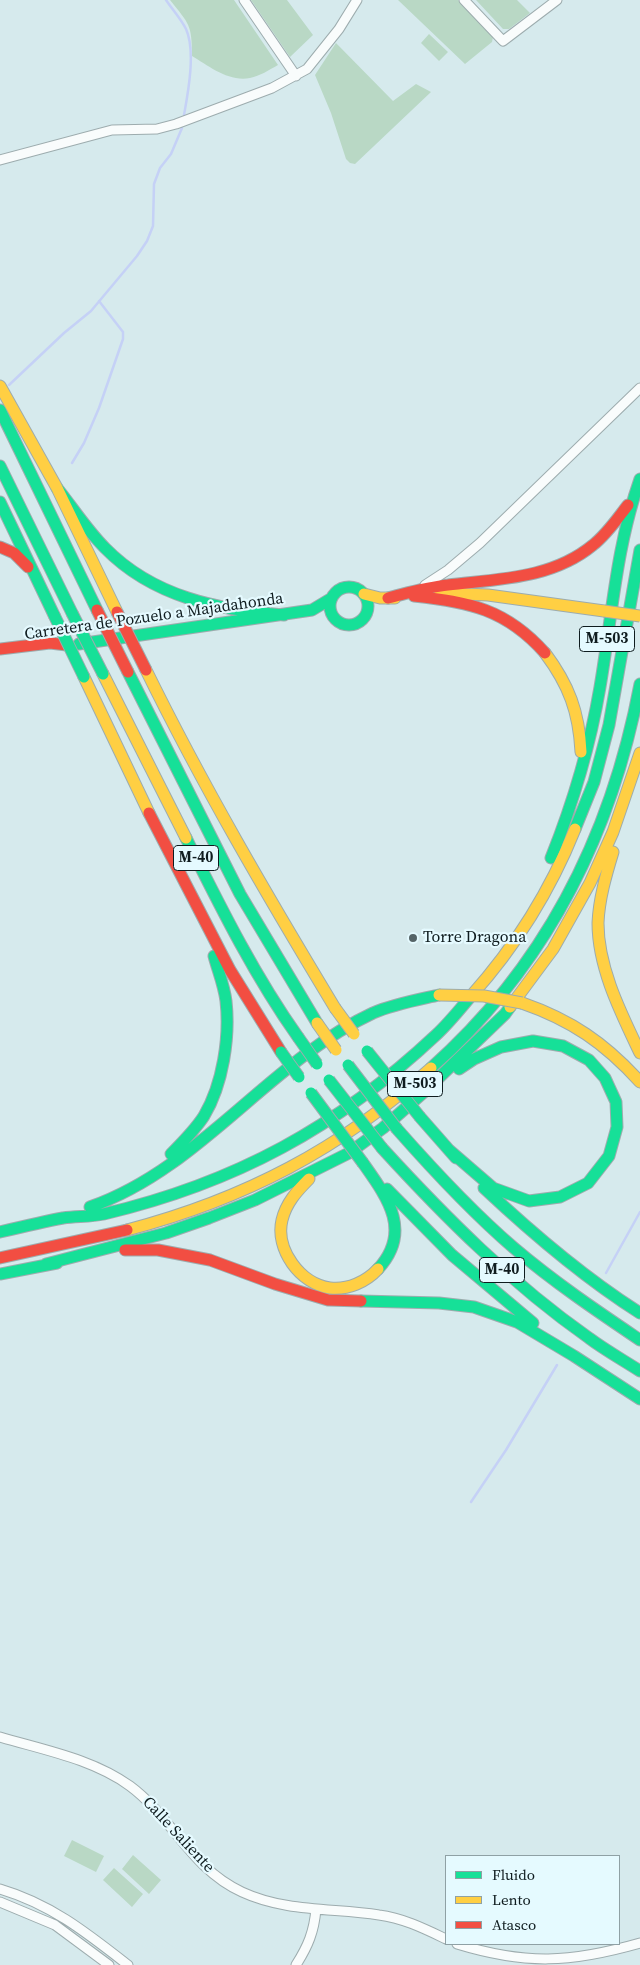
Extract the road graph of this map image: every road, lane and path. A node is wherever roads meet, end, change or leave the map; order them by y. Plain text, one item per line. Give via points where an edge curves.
1 (244, 0) edge
2 (357, 0) edge
3 (464, 0) edge
4 (557, 0) edge
5 (300, 74) junction
6 (0, 160) edge
7 (0, 386) edge
8 (640, 388) edge
9 (0, 410) edge
10 (0, 466) edge
11 (638, 484) edge
12 (57, 488) junction
13 (0, 502) edge
14 (0, 547) edge
15 (640, 550) edge
16 (34, 573) junction
17 (364, 594) junction
18 (412, 595) junction
19 (332, 598) junction
20 (312, 610) junction
21 (366, 614) junction
22 (284, 615) junction
23 (333, 616) junction
24 (640, 616) edge
25 (67, 645) junction
26 (0, 648) edge
27 (0, 655) edge
28 (640, 684) edge
29 (639, 758) edge
30 (577, 788) junction
31 (205, 923) junction
32 (456, 1015) junction
33 (640, 1053) edge
34 (640, 1082) edge
35 (425, 1091) junction
36 (449, 1150) junction
37 (363, 1163) junction
38 (325, 1166) junction
39 (134, 1188) junction
40 (70, 1217) junction
41 (0, 1232) edge
42 (0, 1258) edge
43 (46, 1264) junction
44 (0, 1274) edge
45 (640, 1313) edge
46 (640, 1340) edge
47 (574, 1356) junction
48 (640, 1371) edge
49 (640, 1399) edge
50 (0, 1737) edge
51 (0, 1889) edge
52 (0, 1902) edge
53 (316, 1910) junction
54 (445, 1939) edge
55 (640, 1943) edge
56 (460, 1945) edge
57 (109, 1965) edge
58 (128, 1965) edge
59 (296, 1965) edge

1 - 5 street
2 - 5 street via 336,33
3 - 4 street via 503,41
5 - 6 street via 256,95 176,124 157,129 112,130
7 - 12 main road
8 - 18 street via 469,553
9 - 46 main road, M-40, bridge via 240,894 317,1023 397,1129 431,1168 514,1248 601,1315
10 - 48 main road, M-40, bridge via 222,910 281,1013 317,1064 382,1148 500,1268 590,1340
11 - 18 main road via 607,533 570,562 524,576 455,584
11 - 30 main road, M-503 via 620,548 594,720
12 - 22 main road via 106,549 136,574 167,592 202,604 247,613
12 - 36 main road, bridge via 182,743 260,884 335,1008
13 - 16 main road
14 - 16 main road via 14,553
15 - 32 main road, M-503 via 615,705 594,783 556,871 522,930
16 - 31 main road, bridge via 128,773
17 - 18 main road via 388,598
17 - 19 main road via 347,588
17 - 21 main road via 368,607
18 - 21 main road via 380,605
18 - 24 main road, bridge via 476,594
18 - 30 main road, M-503 via 458,601 492,612 532,639 548,657 563,679 576,713 581,748
19 - 20 main road, Carretera de Pozuelo a Majadahonda
19 - 23 main road
20 - 22 main road, Carretera de Pozuelo a Majadahonda
20 - 23 main road, Carretera de Pozuelo a Majadahonda
21 - 23 main road via 359,622 348,625
22 - 25 main road, Carretera de Pozuelo a Majadahonda
25 - 26 main road via 50,643
25 - 27 main road, Carretera de Pozuelo a Majadahonda
28 - 42 main road, M-503 via 613,791 572,886 539,945 490,1008 418,1081 334,1144 236,1194 123,1230
29 - 33 main road, M-503 via 600,903 599,933 615,996
29 - 35 main road, M-503 via 613,832 590,883 553,949 505,1014
30 - 32 main road, M-503 via 560,837 532,898 498,955
31 - 37 main road, bridge via 265,1029
31 - 39 main road via 226,1002 226,1039 217,1082 204,1115 181,1145
32 - 40 main road, M-503 via 381,1084 291,1145 186,1191 93,1216
34 - 39 main road, M-503, bridge via 598,1040 549,1012 484,996 439,995 367,1016 320,1046 174,1163
35 - 36 main road via 474,1059 500,1048 533,1041 563,1046 589,1060 604,1078 616,1102 617,1128 609,1156 588,1182 560,1198 529,1201 492,1188
35 - 38 main road, M-503 via 383,1128
36 - 45 main road via 530,1231 614,1297
37 - 38 main road via 390,1204 396,1234 392,1253 378,1272 362,1283 343,1288 324,1287 303,1276 288,1260 281,1244 280,1226 285,1209 298,1188
37 - 47 main road via 452,1255
38 - 43 main road, M-503 via 209,1218
39 - 40 main road, M-503
40 - 41 main road, M-503
43 - 44 main road
43 - 47 main road via 125,1250 158,1250 210,1260 328,1300 474,1306 518,1322
47 - 49 main road
50 - 53 street, Calle Saliente via 77,1760 112,1775 148,1802 194,1857 234,1888 276,1905
51 - 58 street via 52,1910
52 - 57 street via 55,1925
53 - 54 street, Calle Saliente via 394,1918
53 - 59 street via 314,1929
55 - 56 street via 568,1962 537,1965 495,1958

